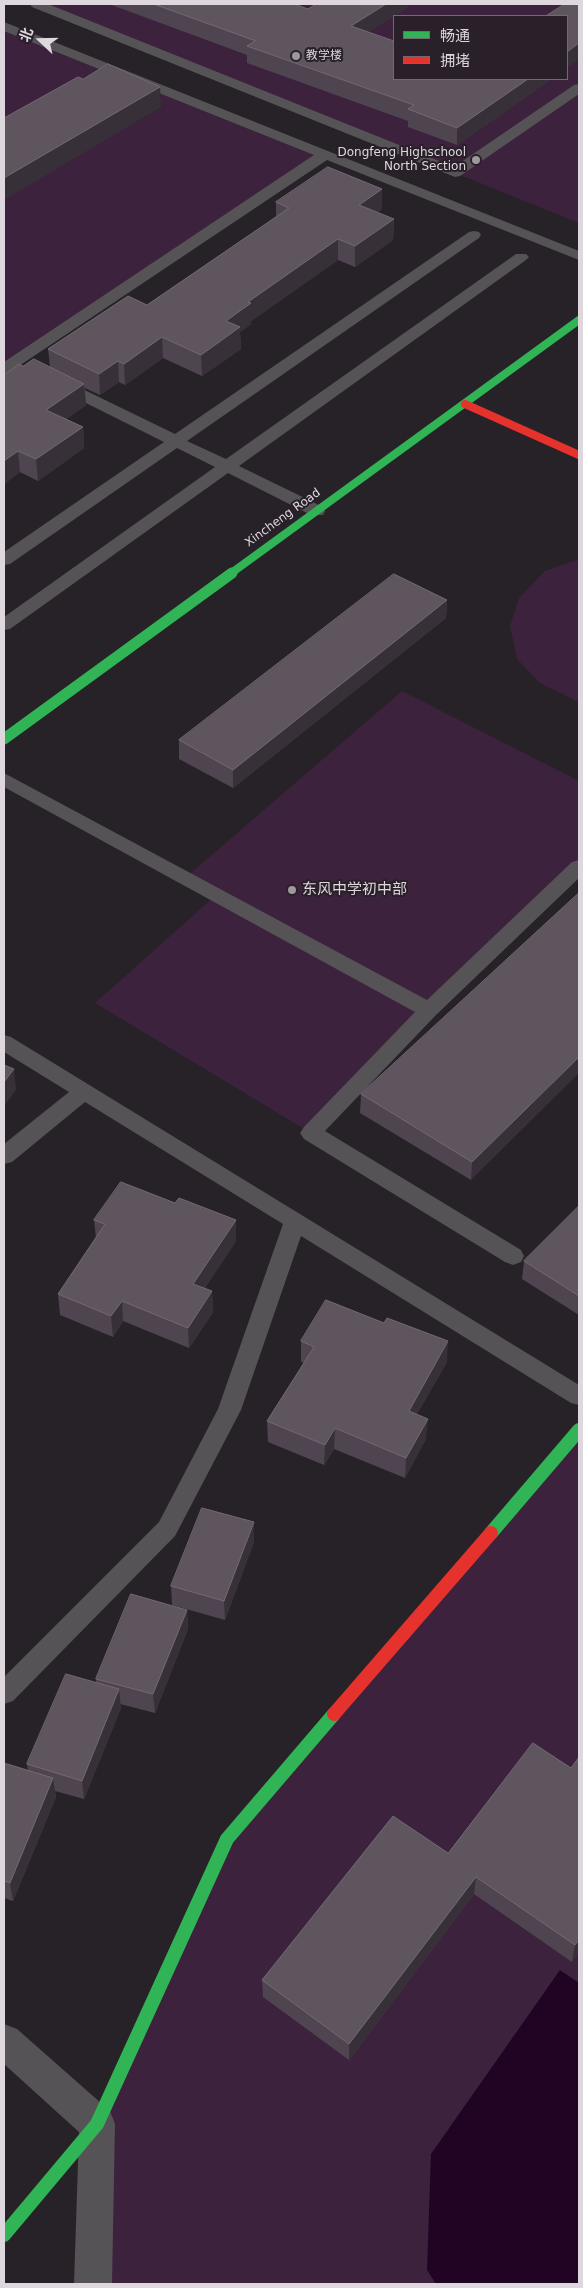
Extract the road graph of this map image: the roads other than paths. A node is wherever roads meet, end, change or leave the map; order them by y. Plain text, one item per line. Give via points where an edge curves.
1 (37, 4) edge
2 (4, 26) edge
3 (579, 88) edge
4 (326, 154) junction
5 (474, 235) dead end
6 (579, 256) edge
7 (521, 257) dead end
8 (579, 320) edge
9 (9, 366) edge
10 (465, 404) junction
11 (176, 441) junction
12 (579, 455) edge
13 (227, 466) junction
14 (317, 511) junction
15 (4, 560) edge
16 (4, 625) edge
17 (4, 739) edge
18 (4, 779) edge
19 (579, 867) edge
20 (429, 1010) junction
21 (4, 1042) edge
22 (84, 1091) junction
23 (4, 1156) edge
24 (294, 1221) junction
25 (513, 1256) dead end
26 (579, 1396) edge
27 (579, 1430) edge
28 (4, 1693) edge
29 (4, 2041) edge
30 (96, 2124) junction
31 (4, 2236) edge
32 (93, 2284) edge

1 - 3 lane via 455,173
2 - 4 lane
4 - 6 lane
4 - 9 lane
5 - 11 lane
7 - 13 lane
8 - 10 street, Xincheng Road
9 - 11 lane via 37,373
10 - 12 street
10 - 14 street, Xincheng Road
11 - 13 lane
11 - 15 lane
13 - 14 lane
13 - 16 lane
14 - 17 street, Xincheng Road
18 - 20 lane
19 - 20 lane
20 - 25 lane via 311,1133
21 - 22 lane
22 - 23 lane
22 - 24 lane
24 - 26 lane
24 - 28 lane via 229,1410 167,1529
27 - 30 street via 228,1839
29 - 30 street
30 - 31 street
30 - 32 street

